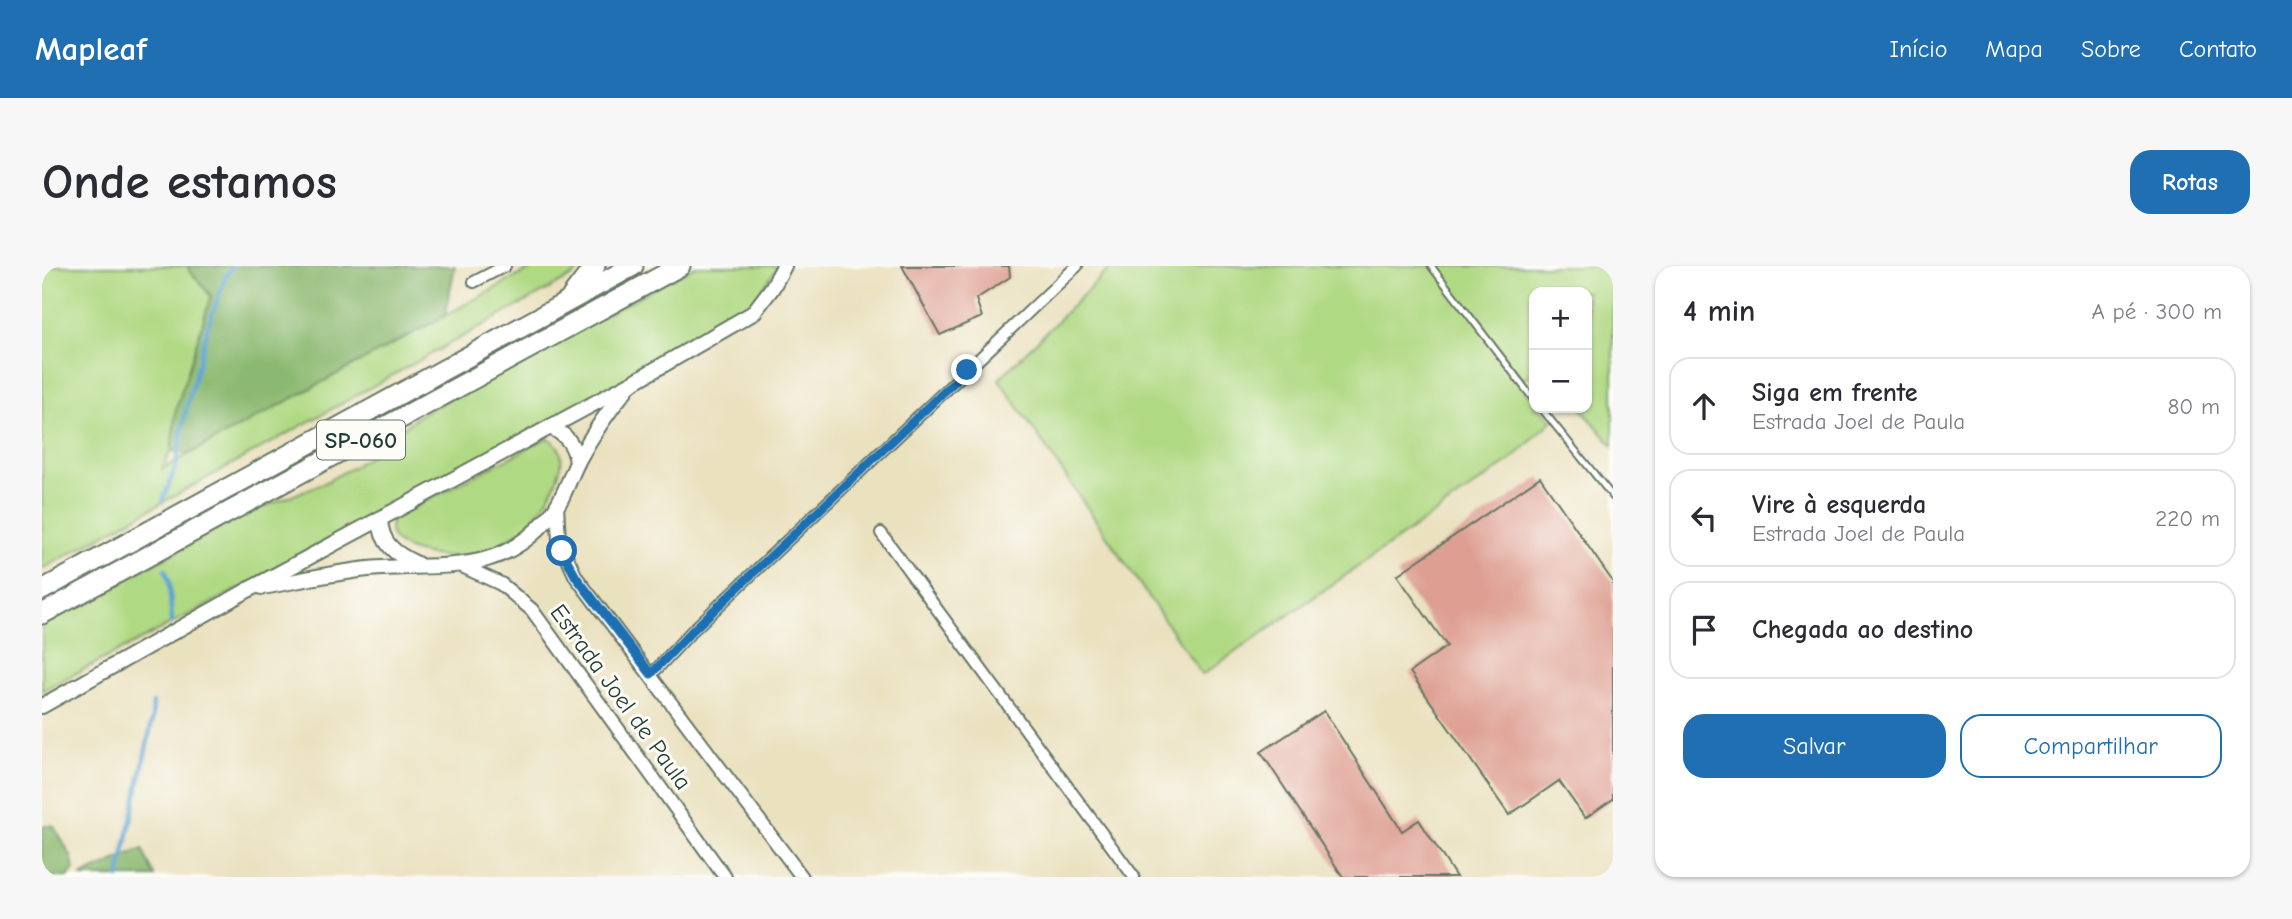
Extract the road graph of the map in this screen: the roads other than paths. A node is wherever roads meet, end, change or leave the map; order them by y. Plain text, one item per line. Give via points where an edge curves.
1 (505, 266) edge
2 (595, 266) edge
3 (633, 266) edge
4 (680, 266) edge
5 (785, 266) edge
6 (1077, 266) edge
7 (1431, 266) edge
8 (474, 282) dead end
9 (566, 302) junction
10 (630, 384) junction
11 (1529, 393) edge
12 (1545, 413) edge
13 (550, 427) junction
14 (577, 463) junction
15 (1613, 497) edge
16 (557, 506) junction
17 (380, 519) junction
18 (881, 533) dead end
19 (421, 566) junction
20 (462, 566) junction
21 (42, 590) edge
22 (248, 590) junction
23 (42, 614) edge
24 (651, 674) junction
25 (42, 706) edge
26 (724, 877) edge
27 (802, 877) edge
28 (1134, 877) edge

1 - 8 street
2 - 9 highway
3 - 9 highway, SP-060
4 - 23 highway, SP-060
5 - 10 main road via 753,313
6 - 24 street, Estrada Joel de Paula
7 - 11 lane
9 - 21 highway, SP-060
10 - 13 main road
10 - 14 main road
12 - 15 lane
13 - 14 main road via 569,440
13 - 17 main road
14 - 16 main road
16 - 20 main road via 520,544
16 - 24 street, Estrada Joel de Paula via 556,529 568,564
17 - 19 main road via 391,549
17 - 22 main road
18 - 28 street
19 - 20 main road
19 - 22 main road via 335,573
20 - 26 street, Estrada Joel de Paula via 501,584 532,610
22 - 25 main road
24 - 27 street, Estrada Joel de Paula

